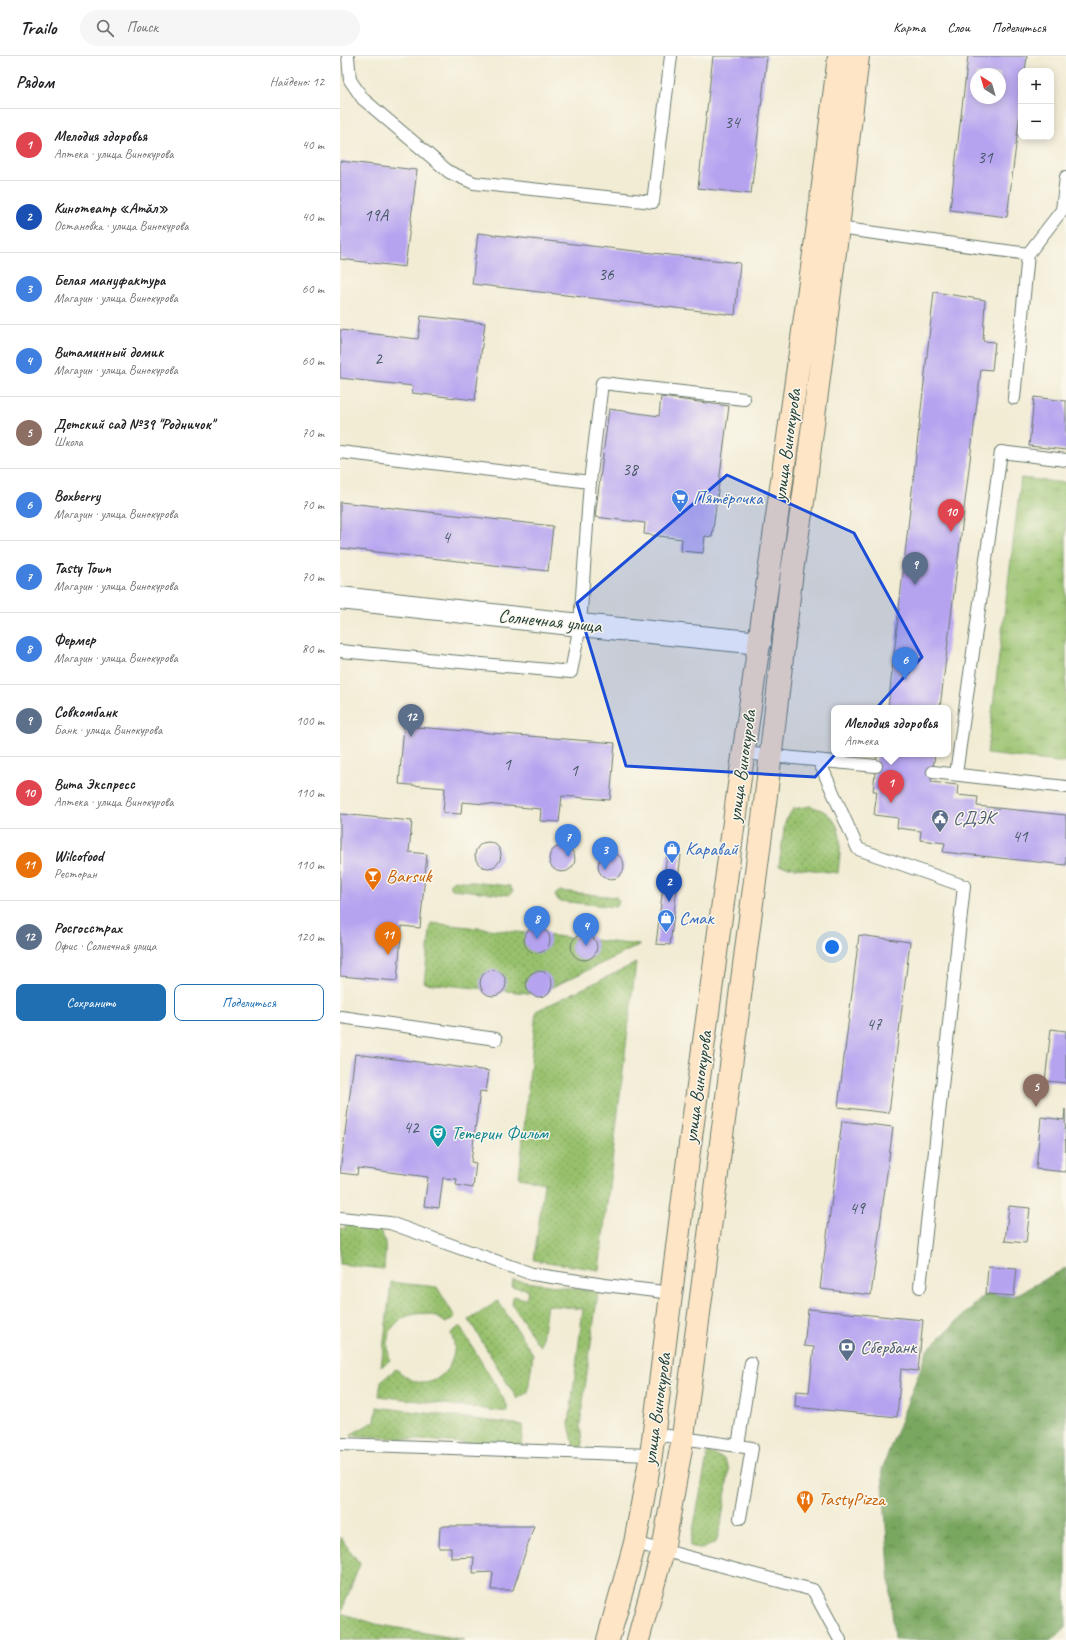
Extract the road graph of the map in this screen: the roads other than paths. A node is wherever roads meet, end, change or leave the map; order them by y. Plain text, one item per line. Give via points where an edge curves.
1 (348, 56) edge
2 (671, 56) edge
3 (839, 56) edge
4 (858, 56) edge
5 (1066, 177) edge
6 (828, 226) junction
7 (1028, 254) junction
8 (1014, 398) dead end
9 (744, 399) dead end
10 (340, 452) edge
11 (1066, 460) edge
12 (590, 482) junction
13 (340, 598) edge
14 (580, 625) junction
15 (760, 643) junction
16 (784, 646) junction
17 (340, 651) edge
18 (743, 753) junction
19 (770, 756) junction
20 (820, 761) junction
21 (876, 766) dead end
22 (933, 772) dead end
23 (956, 774) junction
24 (1066, 787) edge
25 (340, 1020) edge
26 (496, 1039) dead end
27 (340, 1218) edge
28 (920, 1287) dead end
29 (672, 1293) junction
30 (751, 1363) dead end
31 (654, 1434) junction
32 (683, 1437) junction
33 (340, 1444) edge
34 (738, 1446) junction
35 (651, 1455) junction
36 (740, 1518) dead end
37 (635, 1543) junction
38 (663, 1550) junction
39 (608, 1640) edge
40 (638, 1640) edge
41 (840, 1640) edge

1 - 2 lane via 350,80 363,99 448,172 474,183 652,202
3 - 6 main road, улица Винокурова
4 - 6 main road, улица Винокурова
5 - 7 lane via 1062,210
6 - 7 lane
6 - 15 main road, улица Винокурова
6 - 16 main road, улица Винокурова via 804,495
7 - 8 lane
9 - 12 lane via 602,383
10 - 12 lane
11 - 23 lane via 1001,452
12 - 14 lane
13 - 14 street, Солнечная улица
14 - 15 street, Солнечная улица
14 - 17 lane via 571,672
15 - 16 main road
15 - 18 main road, улица Винокурова
16 - 19 main road, улица Винокурова
18 - 19 lane
18 - 29 main road, улица Винокурова
19 - 20 lane
19 - 32 main road, улица Винокурова
20 - 21 lane
20 - 28 lane via 858,849 964,886
22 - 23 lane
23 - 24 lane
25 - 26 lane
27 - 29 lane via 390,1223 532,1274
29 - 31 main road, улица Винокурова
30 - 34 lane
31 - 32 lane
31 - 35 main road, улица Винокурова
32 - 34 lane
32 - 38 main road, улица Винокурова
33 - 35 lane
34 - 36 lane via 752,1448
35 - 37 main road, улица Винокурова
37 - 38 lane
37 - 39 main road, улица Винокурова
38 - 40 main road, улица Винокурова
38 - 41 lane via 813,1590

